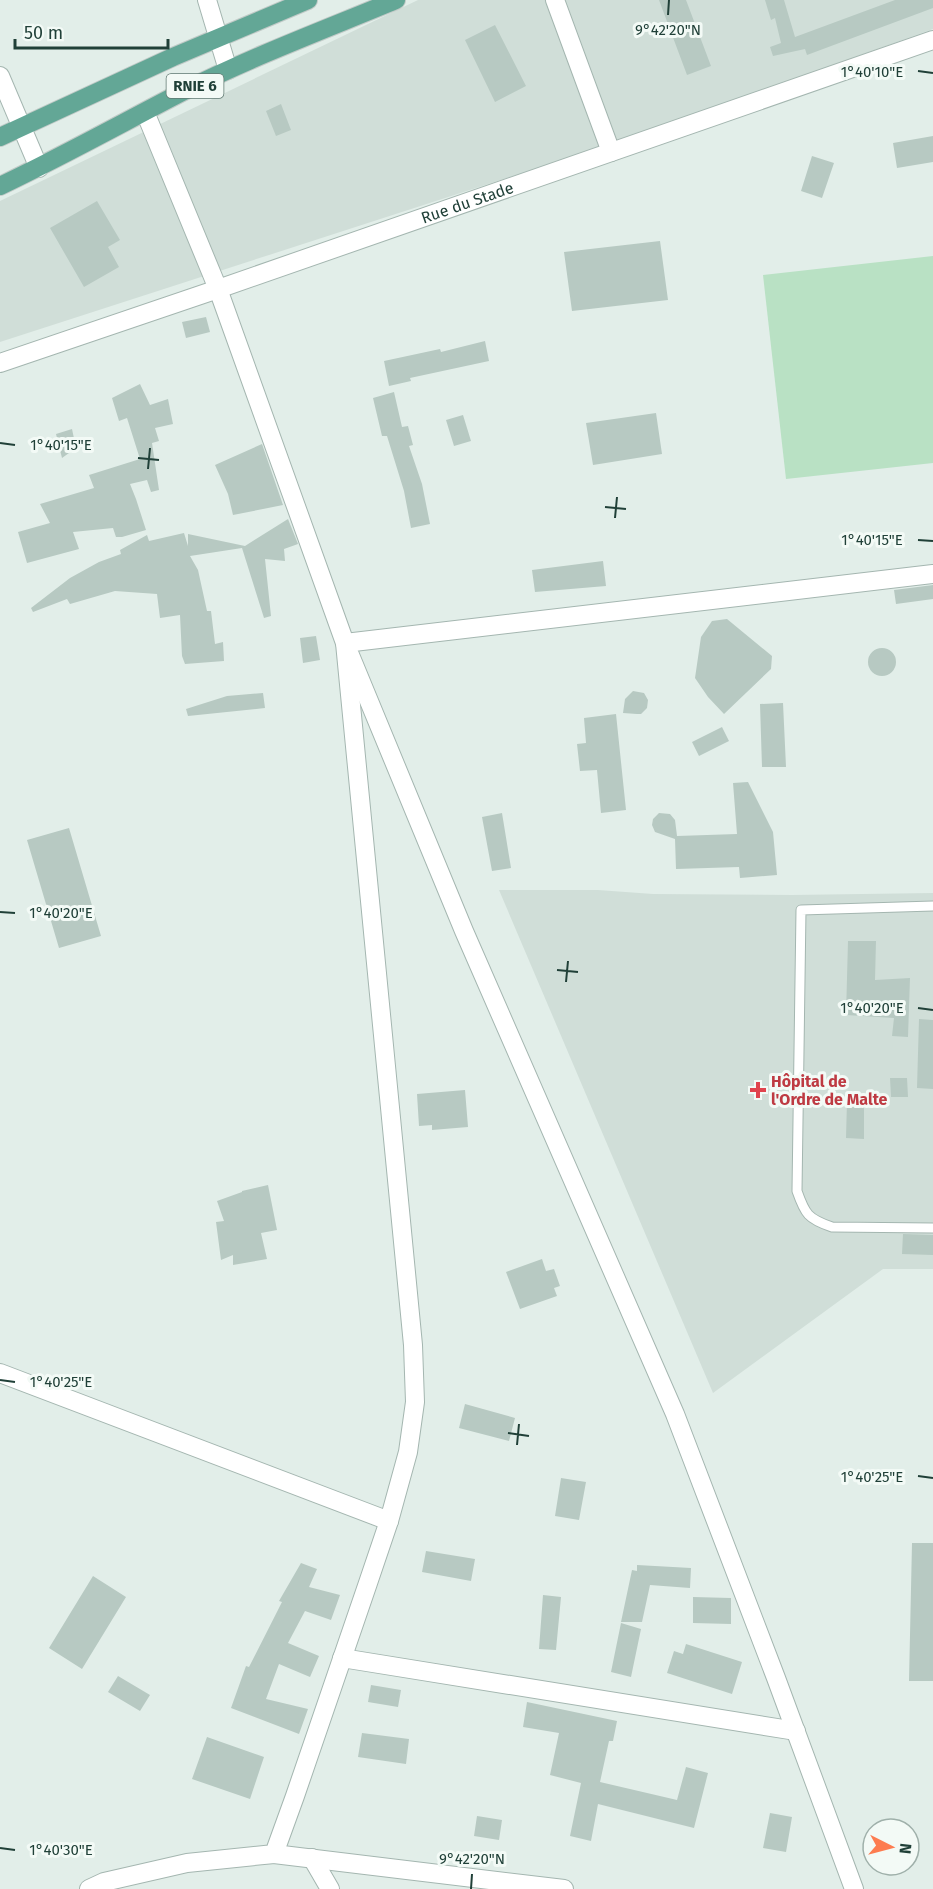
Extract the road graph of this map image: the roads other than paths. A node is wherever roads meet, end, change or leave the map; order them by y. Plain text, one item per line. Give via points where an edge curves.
1 (207, 0) edge
2 (308, 0) edge
3 (396, 0) edge
4 (555, 0) edge
5 (219, 38) junction
6 (933, 40) edge
7 (228, 70) junction
8 (0, 76) edge
9 (145, 112) junction
10 (22, 126) junction
11 (0, 137) edge
12 (611, 152) junction
13 (39, 168) junction
14 (0, 186) edge
15 (218, 289) junction
16 (0, 363) edge
17 (933, 574) edge
18 (345, 643) junction
19 (933, 906) edge
20 (933, 1228) edge
21 (0, 1373) edge
22 (389, 1521) junction
23 (342, 1658) junction
24 (796, 1731) junction
25 (274, 1854) junction
26 (312, 1858) junction
27 (88, 1889) edge
28 (330, 1889) edge
29 (564, 1889) edge
30 (854, 1889) edge

1 - 5 street
2 - 5 main road, RNIE 6
3 - 7 main road, RNIE 6
4 - 12 street
5 - 7 street
5 - 10 main road, RNIE 6
6 - 12 street, Rue du Stade
7 - 9 main road, RNIE 6
8 - 10 street
9 - 13 main road, RNIE 6
9 - 15 street
10 - 11 main road, RNIE 6
10 - 13 street
12 - 15 street, Rue du Stade
13 - 14 main road, RNIE 6
15 - 16 street, Rue du Stade
15 - 18 street
17 - 18 street
18 - 22 street via 413,1345 415,1402 408,1452
18 - 24 street via 464,931 675,1414
19 - 20 lane via 801,910 797,1191 803,1210 832,1227
21 - 22 street
22 - 23 street
23 - 24 street
23 - 25 street
24 - 30 street
25 - 26 street
25 - 27 street via 187,1863
26 - 28 street
26 - 29 street

